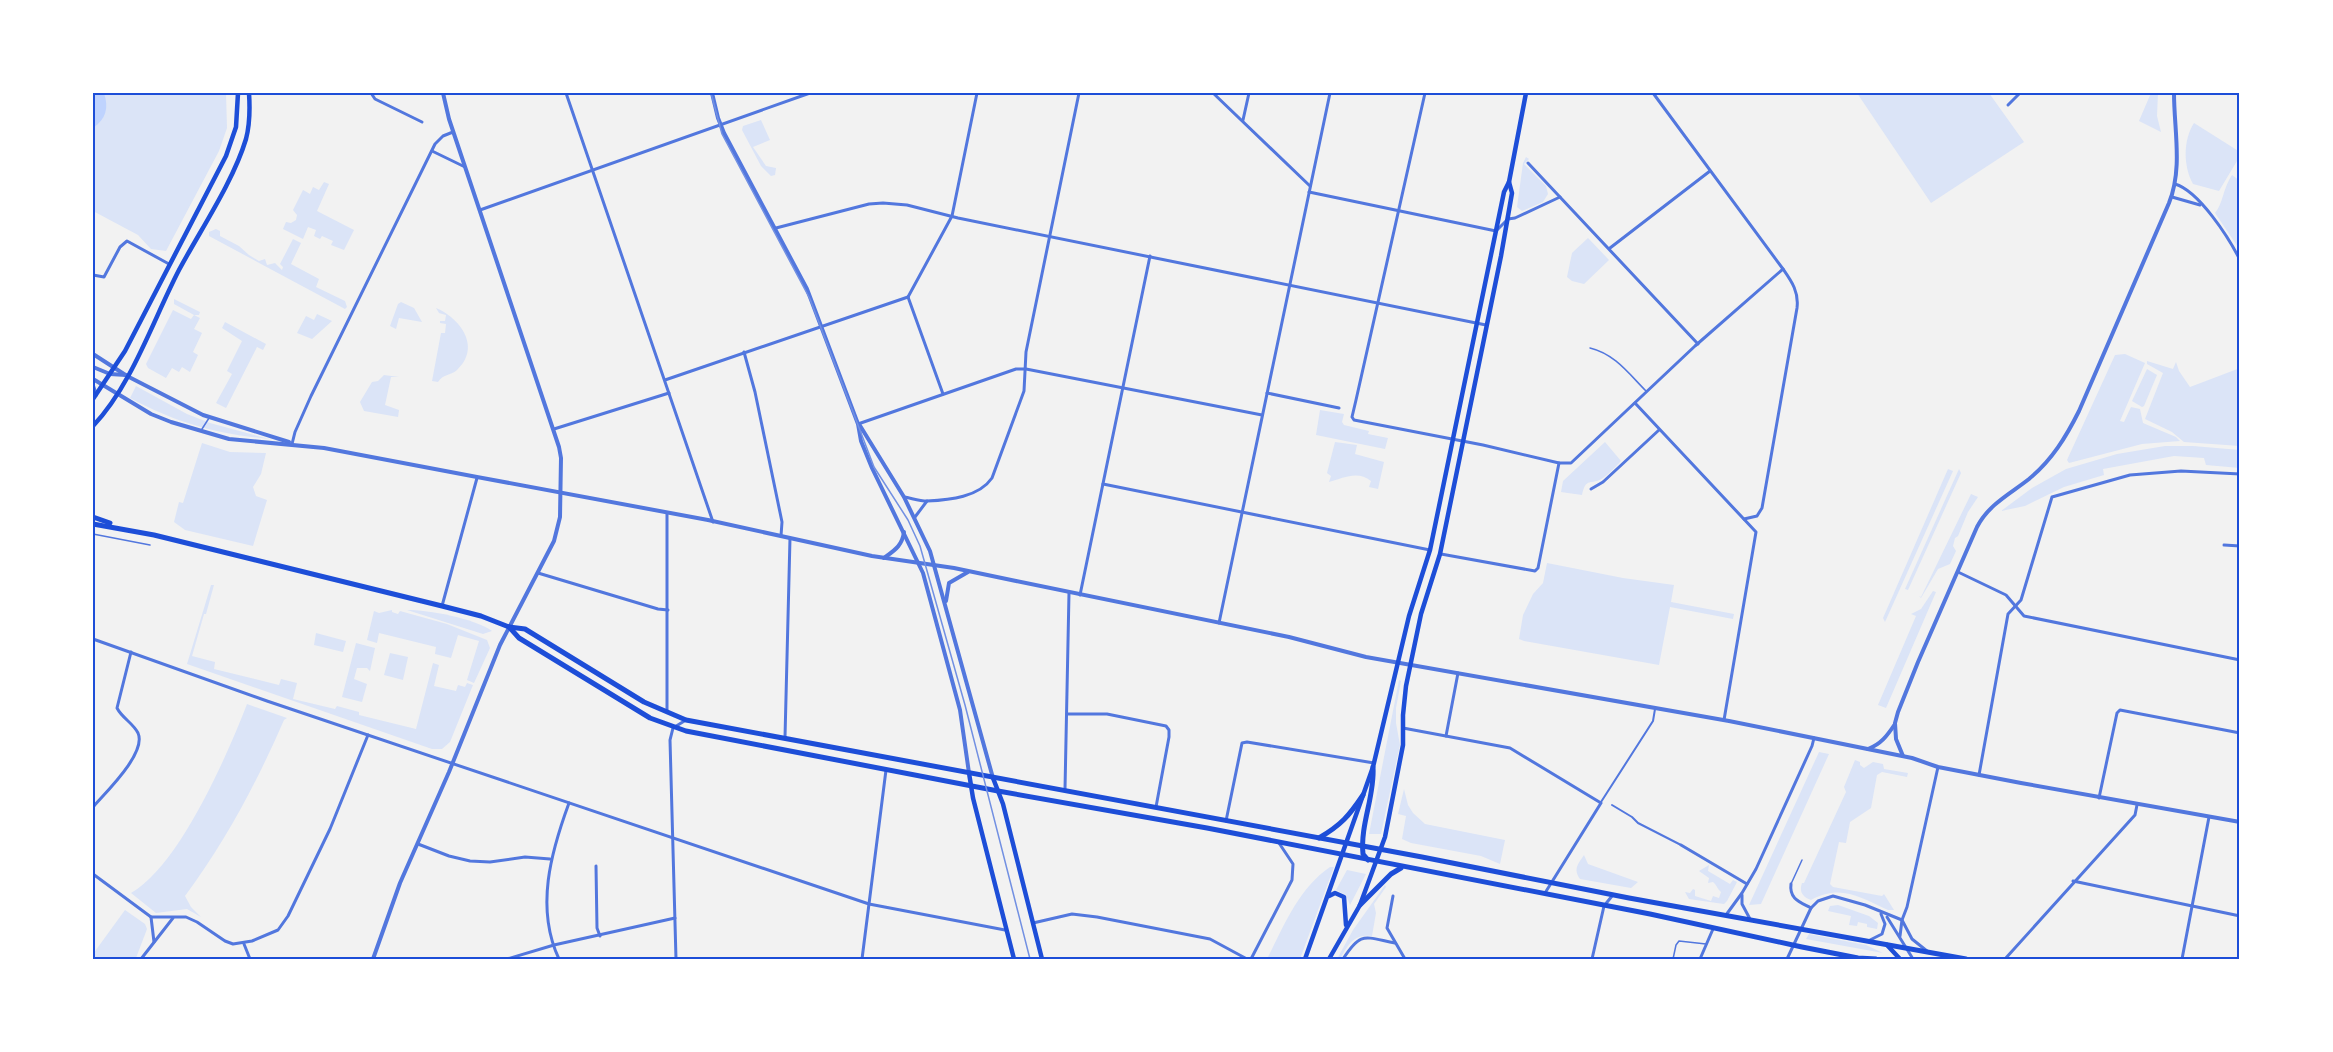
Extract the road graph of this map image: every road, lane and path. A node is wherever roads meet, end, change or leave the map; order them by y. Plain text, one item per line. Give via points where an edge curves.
1 (237, 93) edge
2 (249, 93) edge
3 (371, 93) edge
4 (443, 93) edge
5 (566, 93) edge
6 (712, 93) edge
7 (810, 93) edge
8 (977, 93) edge
9 (1079, 93) edge
10 (1213, 93) edge
11 (1249, 93) edge
12 (1330, 93) edge
13 (1425, 93) edge
14 (1526, 93) edge
15 (2020, 93) edge
16 (2174, 93) edge
17 (1656, 94) edge
18 (2008, 105) dead end
19 (1243, 120) junction
20 (422, 122) dead end
21 (721, 125) junction
22 (454, 132) junction
23 (432, 151) junction
24 (1528, 163) dead end
25 (465, 167) junction
26 (592, 170) junction
27 (1711, 170) junction
28 (1509, 182) junction
29 (2175, 184) junction
30 (1310, 186) junction
31 (1309, 192) junction
32 (1560, 197) junction
33 (2171, 197) junction
34 (2202, 206) junction
35 (480, 210) junction
36 (1398, 211) junction
37 (952, 216) junction
38 (1508, 219) junction
39 (776, 228) junction
40 (1496, 231) junction
41 (1050, 236) junction
42 (1610, 248) junction
43 (1150, 256) junction
44 (2240, 260) edge
45 (170, 264) junction
46 (1783, 269) junction
47 (93, 275) edge
48 (1290, 285) junction
49 (909, 297) junction
50 (1377, 302) junction
51 (1477, 323) junction
52 (822, 326) junction
53 (1486, 326) junction
54 (1698, 344) junction
55 (1590, 348) dead end
56 (744, 352) junction
57 (93, 354) edge
58 (93, 367) edge
59 (115, 367) junction
60 (1026, 369) junction
61 (120, 373) junction
62 (110, 374) junction
63 (127, 375) junction
64 (93, 379) edge
65 (665, 380) junction
66 (103, 385) junction
67 (93, 386) edge
68 (1123, 388) junction
69 (1647, 392) junction
70 (669, 393) junction
71 (1267, 393) junction
72 (117, 394) junction
73 (943, 394) junction
74 (95, 397) edge
75 (1635, 403) junction
76 (1339, 408) dead end
77 (1262, 416) junction
78 (210, 418) junction
79 (858, 424) junction
80 (93, 426) edge
81 (553, 429) junction
82 (1659, 430) junction
83 (200, 432) junction
84 (1453, 440) junction
85 (1463, 442) junction
86 (292, 444) junction
87 (1559, 463) junction
88 (2240, 474) edge
89 (477, 477) junction
90 (1102, 484) junction
91 (1590, 489) dead end
92 (561, 494) junction
93 (903, 497) junction
94 (927, 501) junction
95 (1242, 513) junction
96 (667, 514) junction
97 (93, 517) edge
98 (915, 517) junction
99 (1744, 519) junction
100 (713, 522) junction
101 (93, 524) edge
102 (120, 527) junction
103 (904, 532) junction
104 (93, 534) edge
105 (781, 536) junction
106 (790, 538) junction
107 (150, 544) dead end
108 (2224, 545) dead end
109 (2240, 546) edge
110 (1430, 550) junction
111 (1440, 554) junction
112 (882, 558) junction
113 (919, 564) junction
114 (934, 565) junction
115 (969, 572) junction
116 (1958, 572) junction
117 (538, 573) junction
118 (1069, 593) junction
119 (1080, 596) junction
120 (946, 604) junction
121 (442, 606) junction
122 (2014, 606) junction
123 (668, 610) junction
124 (1219, 623) junction
125 (509, 627) junction
126 (93, 639) edge
127 (131, 652) junction
128 (2240, 660) edge
129 (1398, 663) junction
130 (1411, 665) junction
131 (1458, 673) junction
132 (1655, 709) junction
133 (667, 712) junction
134 (1067, 714) junction
135 (686, 720) junction
136 (1724, 720) junction
137 (1895, 723) junction
138 (673, 728) junction
139 (1403, 728) junction
140 (2240, 733) edge
141 (368, 735) junction
142 (1446, 736) junction
143 (1814, 738) junction
144 (785, 739) junction
145 (1866, 749) junction
146 (1903, 756) junction
147 (452, 764) junction
148 (1374, 765) junction
149 (1938, 767) junction
150 (887, 769) junction
151 (969, 773) junction
152 (1979, 775) junction
153 (993, 778) junction
154 (971, 785) junction
155 (998, 791) junction
156 (1065, 791) junction
157 (1363, 795) junction
158 (2099, 798) junction
159 (1601, 802) junction
160 (569, 803) junction
161 (1612, 805) dead end
162 (2137, 805) junction
163 (93, 807) edge
164 (1156, 808) junction
165 (2209, 817) junction
166 (1226, 821) junction
167 (2240, 822) edge
168 (673, 838) junction
169 (1319, 838) junction
170 (1279, 843) junction
171 (1347, 843) junction
172 (417, 844) junction
173 (1681, 845) joint
174 (1362, 847) junction
175 (1380, 850) junction
176 (1343, 856) junction
177 (550, 859) junction
178 (1802, 860) dead end
179 (1372, 861) junction
180 (596, 866) dead end
181 (1403, 868) junction
182 (93, 874) edge
183 (2073, 881) junction
184 (1552, 882) junction
185 (1747, 884) junction
186 (1791, 884) joint
187 (1742, 893) junction
188 (1544, 894) junction
189 (1614, 895) junction
190 (1328, 897) junction
191 (1393, 897) dead end
192 (868, 904) junction
193 (1360, 905) junction
194 (1604, 906) junction
195 (2192, 907) junction
196 (1811, 908) junction
197 (1881, 912) junction
198 (1726, 915) junction
199 (2240, 916) edge
200 (151, 917) junction
201 (173, 918) junction
202 (675, 918) junction
203 (1750, 919) junction
204 (1902, 920) junction
205 (1033, 923) junction
206 (1346, 928) junction
207 (1713, 929) junction
208 (1007, 930) junction
209 (600, 936) junction
210 (1900, 936) junction
211 (1868, 941) junction
212 (244, 943) junction
213 (1395, 943) junction
214 (154, 944) junction
215 (1706, 944) junction
216 (554, 945) junction
217 (1887, 945) junction
218 (1904, 948) junction
219 (1928, 951) junction
220 (1859, 958) edge
221 (141, 959) edge
222 (250, 959) edge
223 (373, 959) edge
224 (507, 959) edge
225 (559, 959) edge
226 (676, 959) edge
227 (862, 959) edge
228 (1014, 959) edge
229 (1042, 959) edge
230 (1249, 959) edge
231 (1305, 959) edge
232 (1329, 959) edge
233 (1343, 959) edge
234 (1405, 959) edge
235 (1592, 959) edge
236 (1673, 959) edge
237 (1700, 959) edge
238 (1787, 959) edge
239 (1876, 959) edge
240 (1900, 959) edge
241 (1913, 959) edge
242 (1966, 959) edge
243 (2005, 959) edge
244 (2182, 959) edge

1 - 45 main road via 232,143
2 - 63 main road via 249,124 242,149
3 - 20 street via 375,99
4 - 22 street
5 - 26 street
6 - 21 street
7 - 21 street
8 - 37 street
9 - 41 street
10 - 19 street
11 - 19 street
12 - 30 street
13 - 36 street
14 - 28 main road
15 - 18 street
16 - 29 street
17 - 27 street
19 - 30 street
21 - 26 street
21 - 39 street
22 - 23 street via 439,139
22 - 25 street
23 - 25 street
23 - 86 street via 311,396
24 - 32 street
25 - 35 street
26 - 35 street
26 - 65 street
27 - 42 street
27 - 46 street
28 - 38 main road via 1512,193
28 - 40 main road
29 - 33 street
29 - 34 street via 2186,189
30 - 31 street
31 - 36 street
31 - 48 street
32 - 38 street
32 - 42 street
33 - 34 street
33 - 116 street via 2065,439 2039,469 1985,513
34 - 44 street
35 - 81 street
36 - 40 street
36 - 50 street
37 - 39 street via 907,205 869,204
37 - 41 street
37 - 49 street
38 - 40 street
38 - 53 main road
39 - 52 street
40 - 51 main road
41 - 43 street
41 - 60 street via 1026,352
42 - 54 street
43 - 48 street
43 - 68 street
45 - 47 street via 127,242 120,247 104,277
45 - 59 main road
46 - 54 street
46 - 99 street via 1796,288 1798,303 1762,508 1757,516
48 - 50 street
48 - 71 street
49 - 52 street
49 - 73 street
50 - 51 street
50 - 84 street via 1352,417
51 - 53 street
51 - 84 main road
52 - 56 street
52 - 79 street
53 - 85 main road
54 - 69 street
55 - 69 lane via 1615,359
56 - 65 street
56 - 105 street via 780,513
57 - 59 street
58 - 62 street
59 - 61 street
59 - 62 main road
60 - 68 street
60 - 73 street
60 - 94 street via 1024,391 992,478 975,493
61 - 62 street
61 - 63 street
62 - 66 main road
63 - 72 main road
63 - 78 street
64 - 66 street
65 - 70 street
66 - 72 street
66 - 74 main road
67 - 74 street
68 - 77 street
68 - 90 street
69 - 75 street
70 - 81 street
70 - 100 street
71 - 76 street
71 - 77 street
72 - 80 main road
72 - 83 street via 151,414
73 - 79 street
75 - 82 street
75 - 87 street via 1571,463
77 - 95 street
78 - 83 lane
78 - 86 street
79 - 93 street
79 - 103 street via 872,468
81 - 92 street via 561,458
82 - 91 street via 1603,482
82 - 99 street
83 - 86 street via 229,439
84 - 85 street
84 - 110 main road
85 - 87 street
85 - 111 main road
86 - 89 street
87 - 111 street via 1535,571
88 - 122 street via 2181,471 2130,475 2052,497 2022,596
89 - 92 street
89 - 121 street
90 - 95 street
90 - 119 street
92 - 96 street
92 - 117 street via 559,524
93 - 94 street
93 - 98 street
94 - 98 street
95 - 110 street
95 - 124 street
96 - 100 street
96 - 123 street
97 - 102 main road
98 - 114 street
99 - 136 street via 1756,532
100 - 105 street
101 - 102 main road
102 - 121 main road
103 - 112 street via 898,548
103 - 113 street
104 - 107 lane
105 - 106 street
106 - 112 street
106 - 144 street
108 - 109 street
110 - 129 main road
111 - 130 main road via 1421,614
112 - 113 street
113 - 114 street
113 - 151 street via 960,710
114 - 115 street
114 - 120 street
115 - 118 street
115 - 120 street via 949,582
116 - 122 street via 2006,595
116 - 137 street
117 - 123 street
117 - 125 street
118 - 119 street
118 - 134 street
119 - 124 street
120 - 153 street
121 - 125 main road
122 - 128 street via 2024,616
122 - 152 street via 2008,614
123 - 133 street
124 - 129 street
125 - 133 main road via 525,629
125 - 138 main road via 519,638
125 - 147 street
126 - 127 street
127 - 141 street
127 - 163 street via 117,708 137,732 138,747
129 - 130 street
129 - 148 main road
130 - 131 street
130 - 139 main road
131 - 132 street
131 - 142 street
132 - 136 street
132 - 159 street via 1653,721
133 - 135 main road
134 - 156 street
134 - 164 street via 1107,714 1166,726 1169,737
135 - 138 street
135 - 144 main road
136 - 143 street
137 - 145 street via 1886,738
137 - 146 street
138 - 150 main road
138 - 168 street
139 - 142 street
139 - 175 main road
140 - 158 street via 2120,710
141 - 147 street
141 - 212 street via 335,818 288,916 278,930
142 - 159 street via 1510,748
143 - 145 street
143 - 185 street
144 - 151 main road
145 - 146 street
146 - 149 street
147 - 160 street
147 - 172 street
148 - 157 main road
148 - 166 street via 1242,743
148 - 174 main road
149 - 152 street
149 - 204 street
150 - 154 main road
150 - 192 street
151 - 153 main road
151 - 154 main road
152 - 158 street
153 - 155 main road
153 - 156 main road
154 - 155 main road
154 - 208 main road
155 - 170 main road
155 - 205 main road
156 - 164 main road
157 - 169 main road via 1348,818
157 - 171 main road
158 - 162 street
159 - 184 street
160 - 168 street
160 - 177 street
161 - 173 street
162 - 165 street
162 - 183 street via 2135,815
164 - 166 main road
165 - 167 street
165 - 195 street
166 - 169 main road
168 - 192 street
168 - 202 street
169 - 171 main road
170 - 176 main road
170 - 230 street via 1291,859 1292,880
171 - 174 main road
171 - 176 main road
172 - 177 street via 470,861
172 - 223 street
173 - 185 street
174 - 175 main road
174 - 179 main road via 1363,854
175 - 179 main road
175 - 184 main road
176 - 179 main road
176 - 190 main road
177 - 216 street via 547,906
178 - 186 lane
179 - 181 main road
179 - 193 main road
180 - 209 street
181 - 188 main road
181 - 193 main road via 1384,880
182 - 200 street
183 - 195 street
183 - 243 street
184 - 188 street
184 - 189 main road
185 - 187 street
186 - 196 street via 1794,898
187 - 198 street
187 - 203 street via 1742,904
188 - 194 main road
189 - 194 street
189 - 198 main road
190 - 206 main road via 1335,893 1344,897
190 - 231 main road
191 - 213 street via 1388,928
192 - 208 street
192 - 227 street
193 - 206 main road
194 - 207 main road
194 - 235 street
195 - 199 street
195 - 244 street
196 - 197 street via 1833,896
196 - 238 street
197 - 204 street
197 - 210 street
197 - 211 street via 1885,921 1882,934
198 - 203 main road
200 - 201 street
200 - 214 street
201 - 212 street via 186,917 225,941
201 - 214 street
202 - 209 street
202 - 226 street
203 - 211 main road
204 - 210 street
204 - 219 street via 1912,939
205 - 229 main road
205 - 230 street via 1072,914 1097,917 1209,939
206 - 232 main road
207 - 215 street
207 - 220 main road
208 - 228 main road
209 - 216 street
210 - 218 street
211 - 217 main road
212 - 222 street
213 - 233 street via 1361,938
213 - 234 street
214 - 221 street
215 - 236 lane via 1679,941
215 - 237 street
216 - 224 street
216 - 225 street
217 - 218 main road
217 - 240 main road
218 - 219 main road
218 - 241 street
219 - 242 main road
220 - 239 main road

